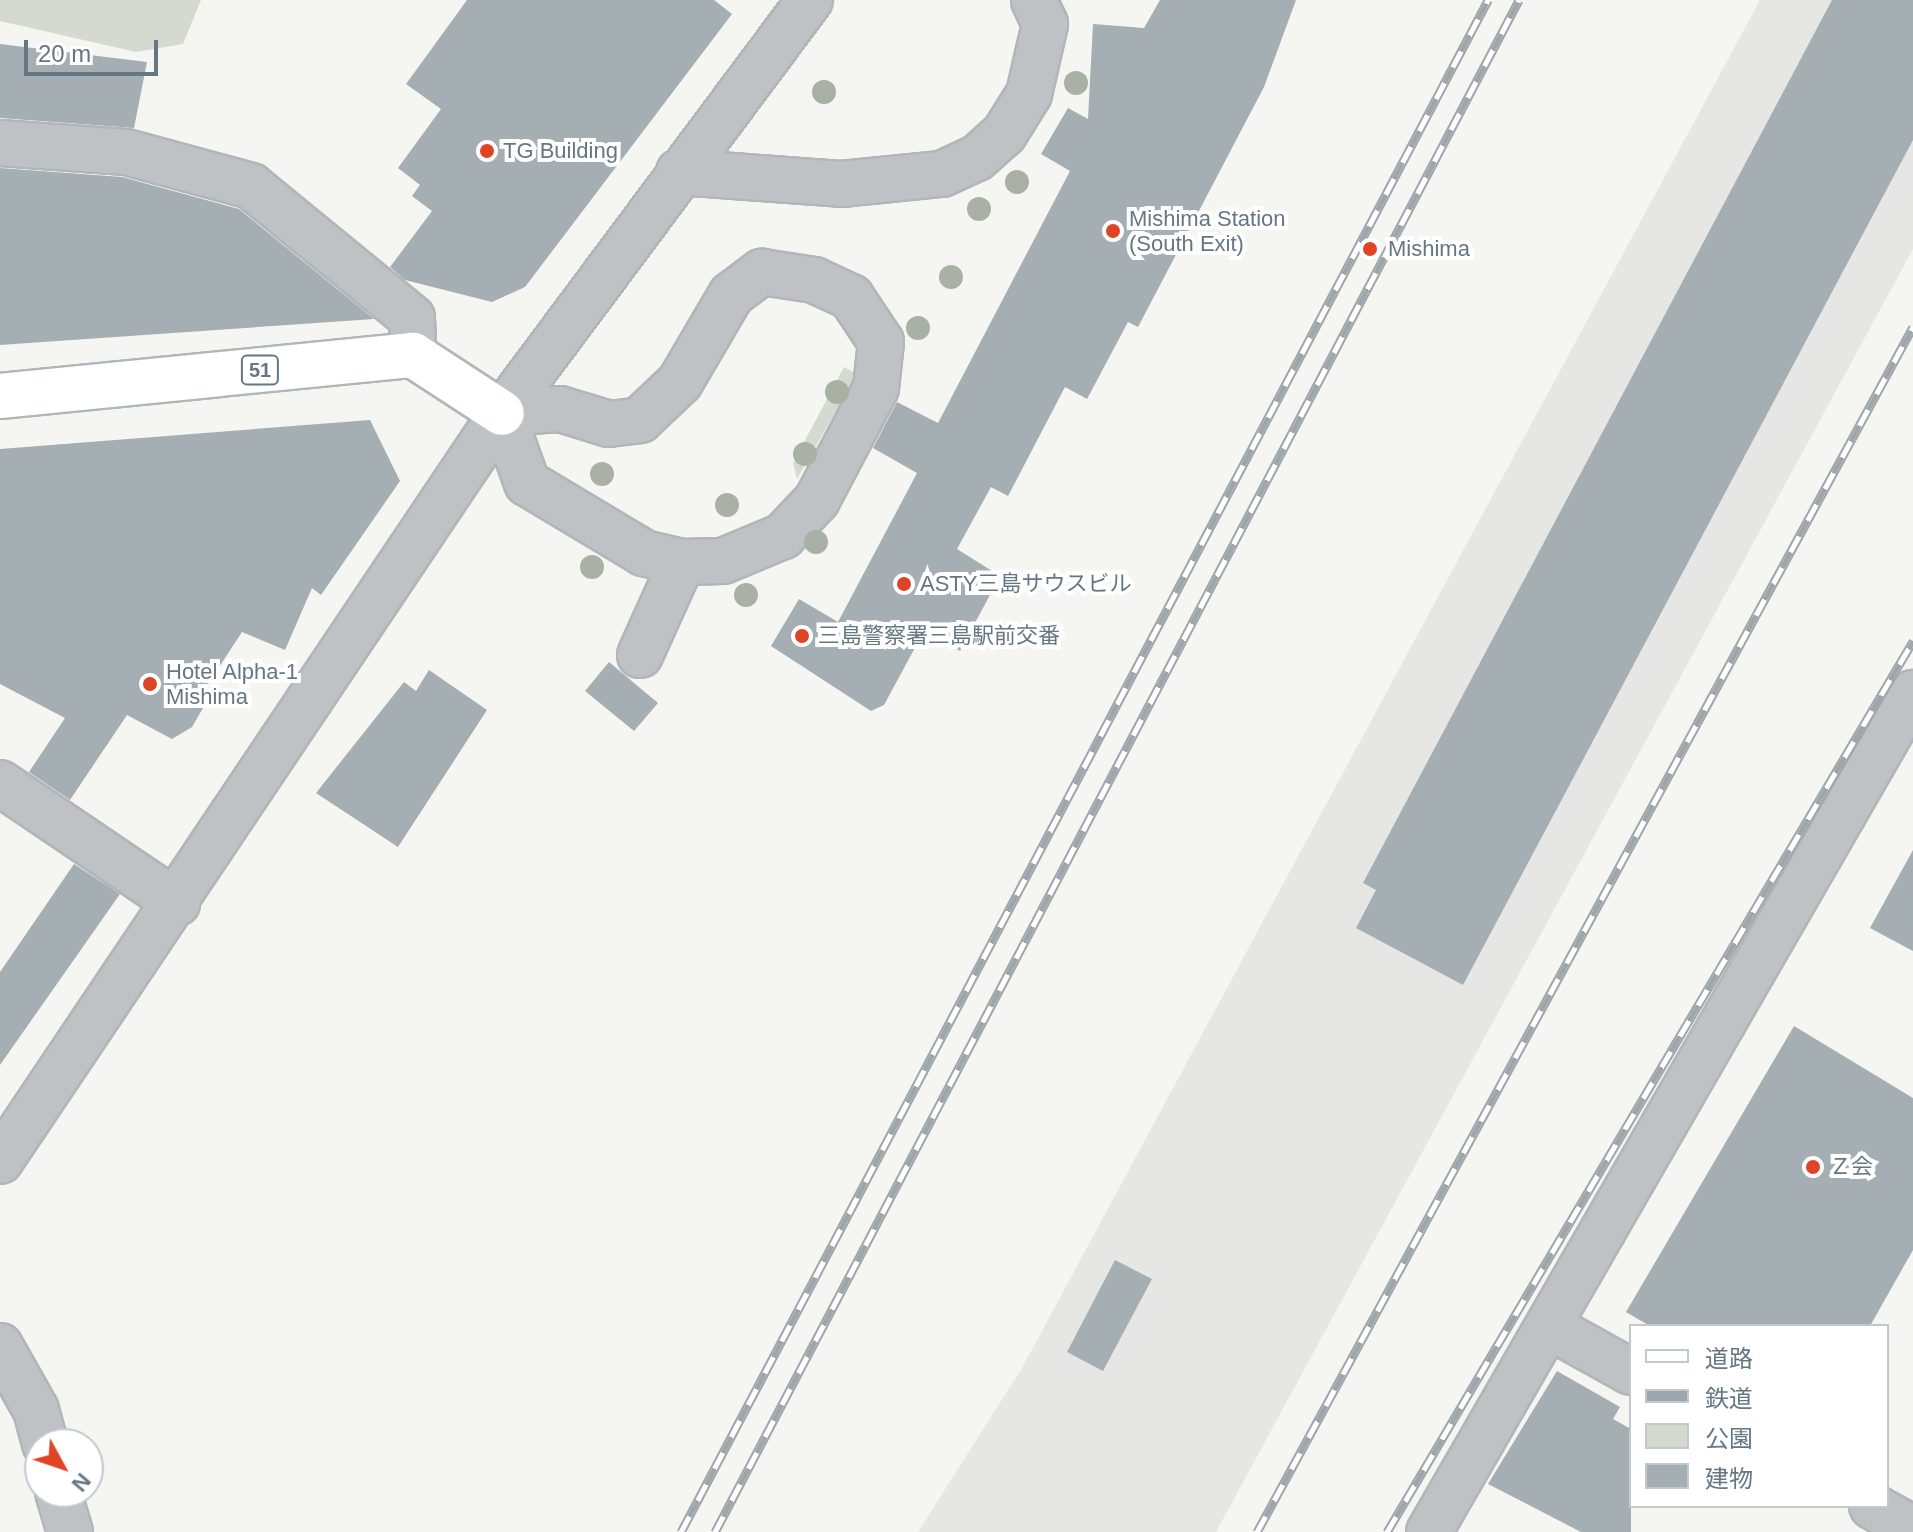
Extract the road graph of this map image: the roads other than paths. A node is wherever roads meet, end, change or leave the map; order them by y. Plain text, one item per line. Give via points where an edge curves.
1 (810, 0) edge
2 (1034, 0) edge
3 (0, 143) edge
4 (679, 172) junction
5 (413, 355) junction
6 (0, 396) edge
7 (502, 413) junction
8 (682, 562) junction
9 (640, 655) dead end
10 (1913, 693) edge
11 (0, 783) edge
12 (177, 903) junction
13 (0, 1161) edge
14 (1552, 1328) junction
15 (0, 1346) edge
16 (1629, 1371) edge
17 (41, 1428) edge
18 (1876, 1508) edge
19 (1913, 1529) edge
20 (1429, 1532) edge

1 - 4 street
2 - 4 street via 1045,24 1029,94 1004,134 977,158 942,174 841,184
3 - 5 street via 126,152 251,186 412,318
4 - 7 street
5 - 6 main road, 51
5 - 7 main road
7 - 8 street via 527,483 644,553
7 - 8 street via 560,409 609,424 640,420 680,382 731,295 762,272 814,280 864,308 881,342 876,388 817,500 783,536 751,553
7 - 12 street
8 - 9 street
10 - 14 street
11 - 12 street
12 - 13 street
14 - 16 street
14 - 20 street
15 - 17 street
18 - 19 street

